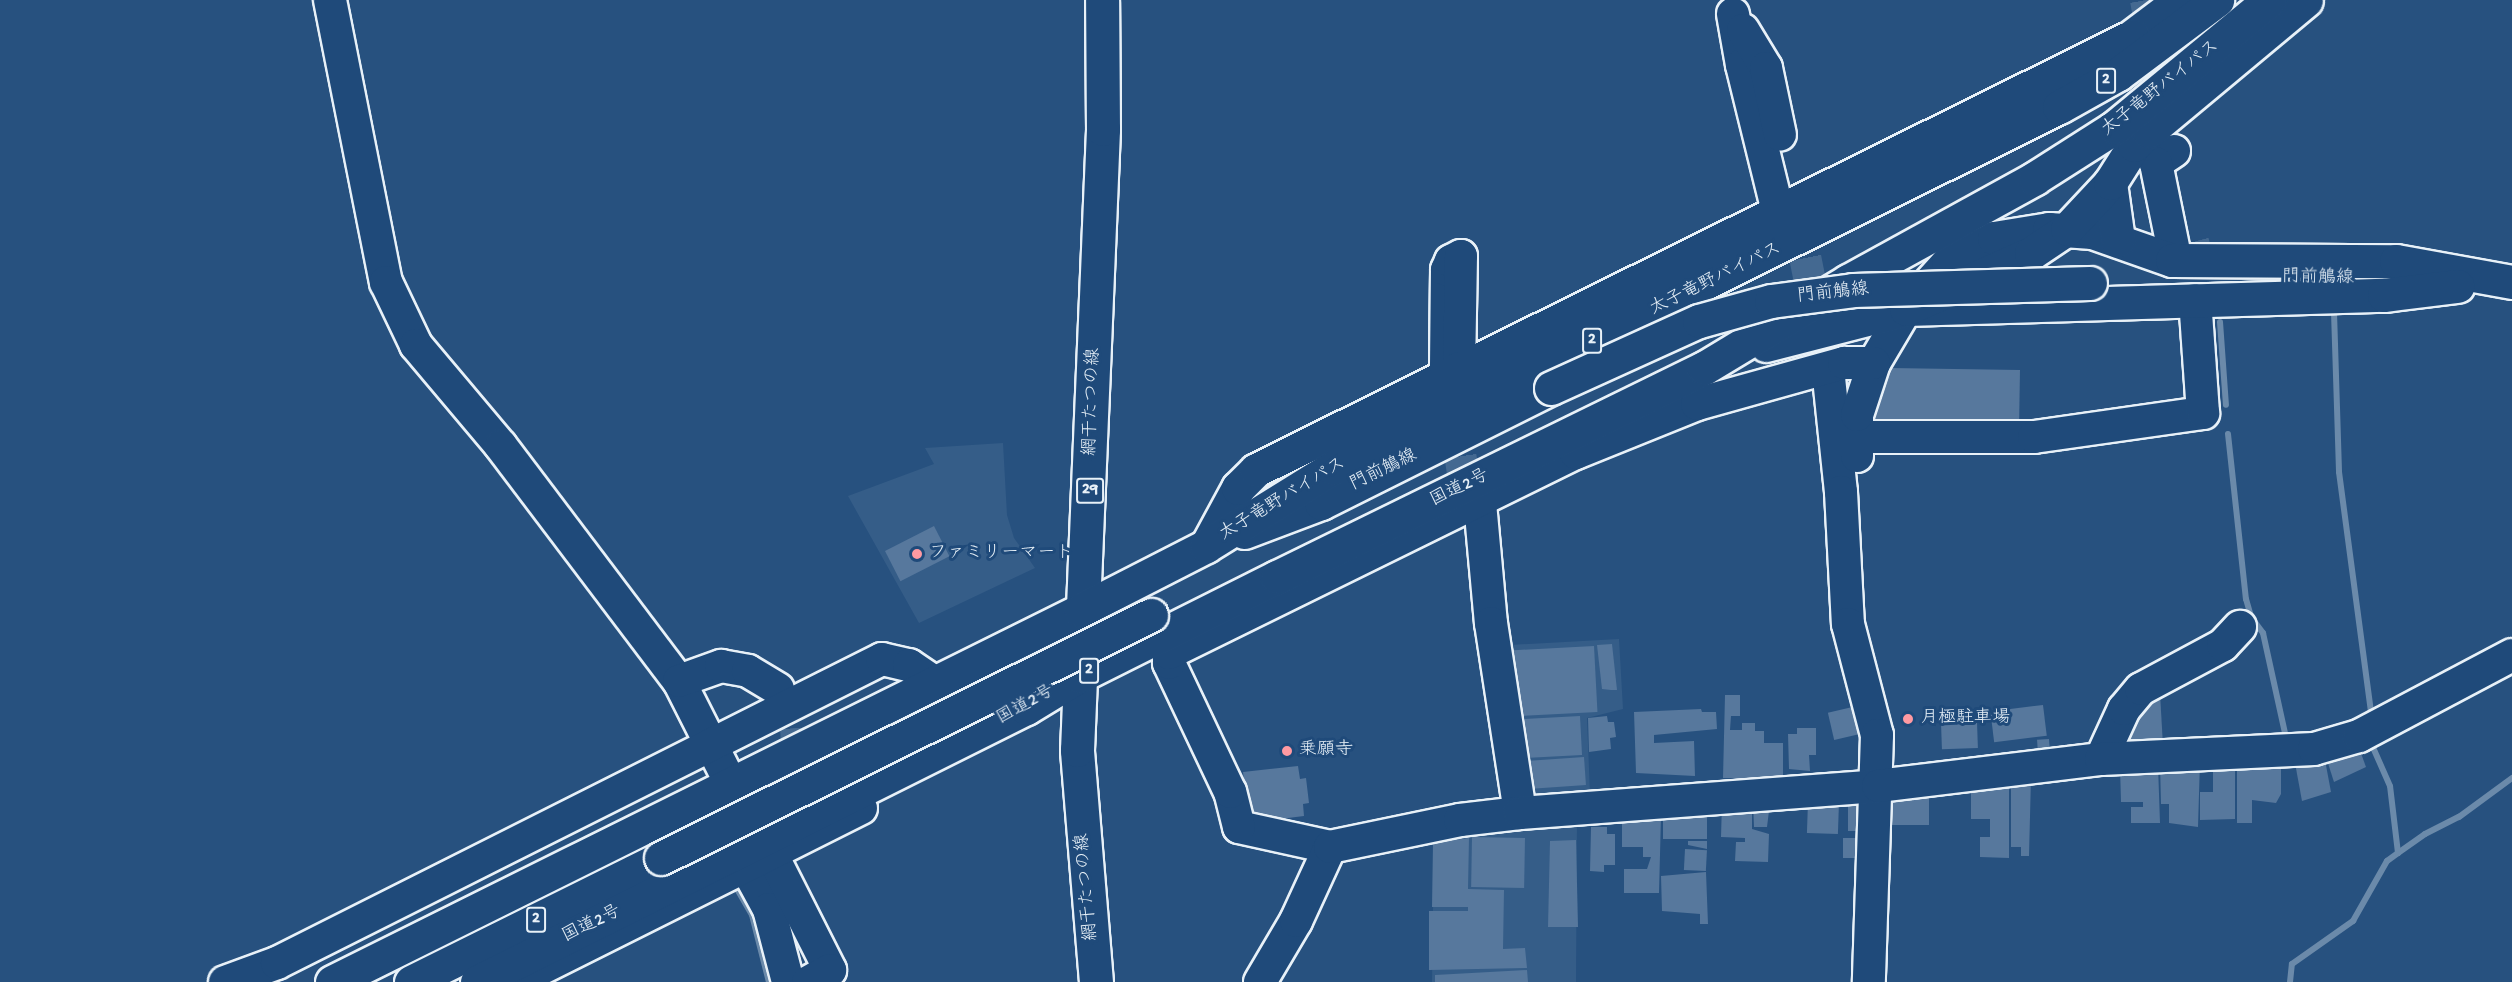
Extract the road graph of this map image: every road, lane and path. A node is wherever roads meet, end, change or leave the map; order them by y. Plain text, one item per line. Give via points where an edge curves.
1 (330, 0) edge
2 (1102, 0) edge
3 (2217, 0) edge
4 (2269, 0) edge
5 (2306, 0) edge
6 (2169, 4) edge
7 (2133, 36) junction
8 (2173, 145) tunnel mouth
9 (1984, 146) junction
10 (2110, 183) junction
11 (1785, 199) junction
12 (2067, 229) junction
13 (2118, 240) junction
14 (1786, 246) junction
15 (2184, 251) junction
16 (1848, 281) junction
17 (2512, 284) edge
18 (2457, 286) junction
19 (2204, 307) junction
20 (1906, 309) junction
21 (1838, 325) junction
22 (1874, 363) junction
23 (1453, 367) junction
24 (1704, 368) junction
25 (1829, 378) tunnel mouth
26 (1474, 399) junction
27 (1859, 437) junction
28 (1568, 446) junction
29 (1476, 498) junction
30 (1843, 531) junction
31 (1206, 546) junction
32 (1288, 583) junction
33 (1081, 610) junction
34 (2240, 627) dead end
35 (2512, 655) edge
36 (1079, 676) junction
37 (679, 681) junction
38 (936, 683) junction
39 (778, 688) tunnel mouth
40 (711, 744) junction
41 (2101, 759) junction
42 (731, 784) junction
43 (1878, 786) junction
44 (1520, 813) junction
45 (1330, 846) junction
46 (742, 859) junction
47 (777, 865) dead end
48 (225, 982) edge
49 (332, 982) edge
50 (411, 982) edge
51 (477, 982) edge
52 (514, 982) edge
53 (788, 982) edge
54 (808, 982) edge
55 (1096, 982) edge
56 (1260, 982) edge
57 (1869, 982) edge

1 - 37 street via 386,282 416,345 501,446
2 - 33 main road, 網干たつの線 / 29 via 1101,176 1088,551
3 - 9 main road, 太子竜野バイパス / 2 via 2118,74
4 - 16 main road, 太子竜野バイパス / 2 via 2115,127 2036,178
5 - 10 main road via 2134,145
6 - 7 main road
7 - 9 main road
7 - 11 main road
8 - 15 street via 2156,163
9 - 14 main road, 太子竜野バイパス / 2
10 - 12 main road
10 - 13 main road
11 - 14 street
11 - 23 main road
12 - 13 main road
12 - 20 main road via 2031,253
13 - 15 main road
14 - 26 main road, 太子竜野バイパス / 2
15 - 17 main road via 2396,261
16 - 24 main road, 太子竜野バイパス / 2
16 - 50 main road, 2, bridge via 1659,366
17 - 18 main road, 門前鵤線
18 - 19 main road
18 - 31 main road, 門前鵤線, bridge via 2277,278 1852,291 1771,301 1699,321 1551,388 1320,502
19 - 20 main road
19 - 27 street via 2203,413 2034,436
20 - 21 main road
20 - 22 street
21 - 22 street
21 - 24 main road via 1795,335
22 - 27 street via 1857,416
22 - 28 street via 1844,363 1697,404
23 - 26 street
23 - 31 main road via 1256,470 1238,488
24 - 28 main road, 国道2号 / 2
25 - 30 street
26 - 31 main road, 太子竜野バイパス / 2 via 1332,468
27 - 30 street via 1855,488
28 - 29 main road, 国道2号 / 2
29 - 32 main road, 国道2号 / 2
29 - 44 street
30 - 43 street via 1848,624 1877,735
31 - 33 main road, 2
32 - 36 main road, 国道2号 / 2
32 - 45 street via 1168,653 1168,663 1230,792 1239,827
33 - 36 main road, 網干たつの線 / 29
33 - 38 main road, 2
34 - 41 street via 2223,645 2141,688 2124,709
35 - 41 street via 2359,736 2314,749
36 - 46 main road, 国道2号 / 2
36 - 55 main road, 網干たつの線 / 29 via 1077,750
37 - 39 street via 721,666 748,671
37 - 40 street
38 - 40 street via 909,665 882,659
38 - 42 main road, 2
40 - 42 street
40 - 48 street via 277,963
41 - 43 street
42 - 49 main road, 2
43 - 44 street
43 - 57 street
44 - 45 street via 1460,820
45 - 56 street via 1296,921
46 - 51 main road, 国道2号 / 2
46 - 52 street
46 - 53 street via 769,909
47 - 54 street via 831,970

